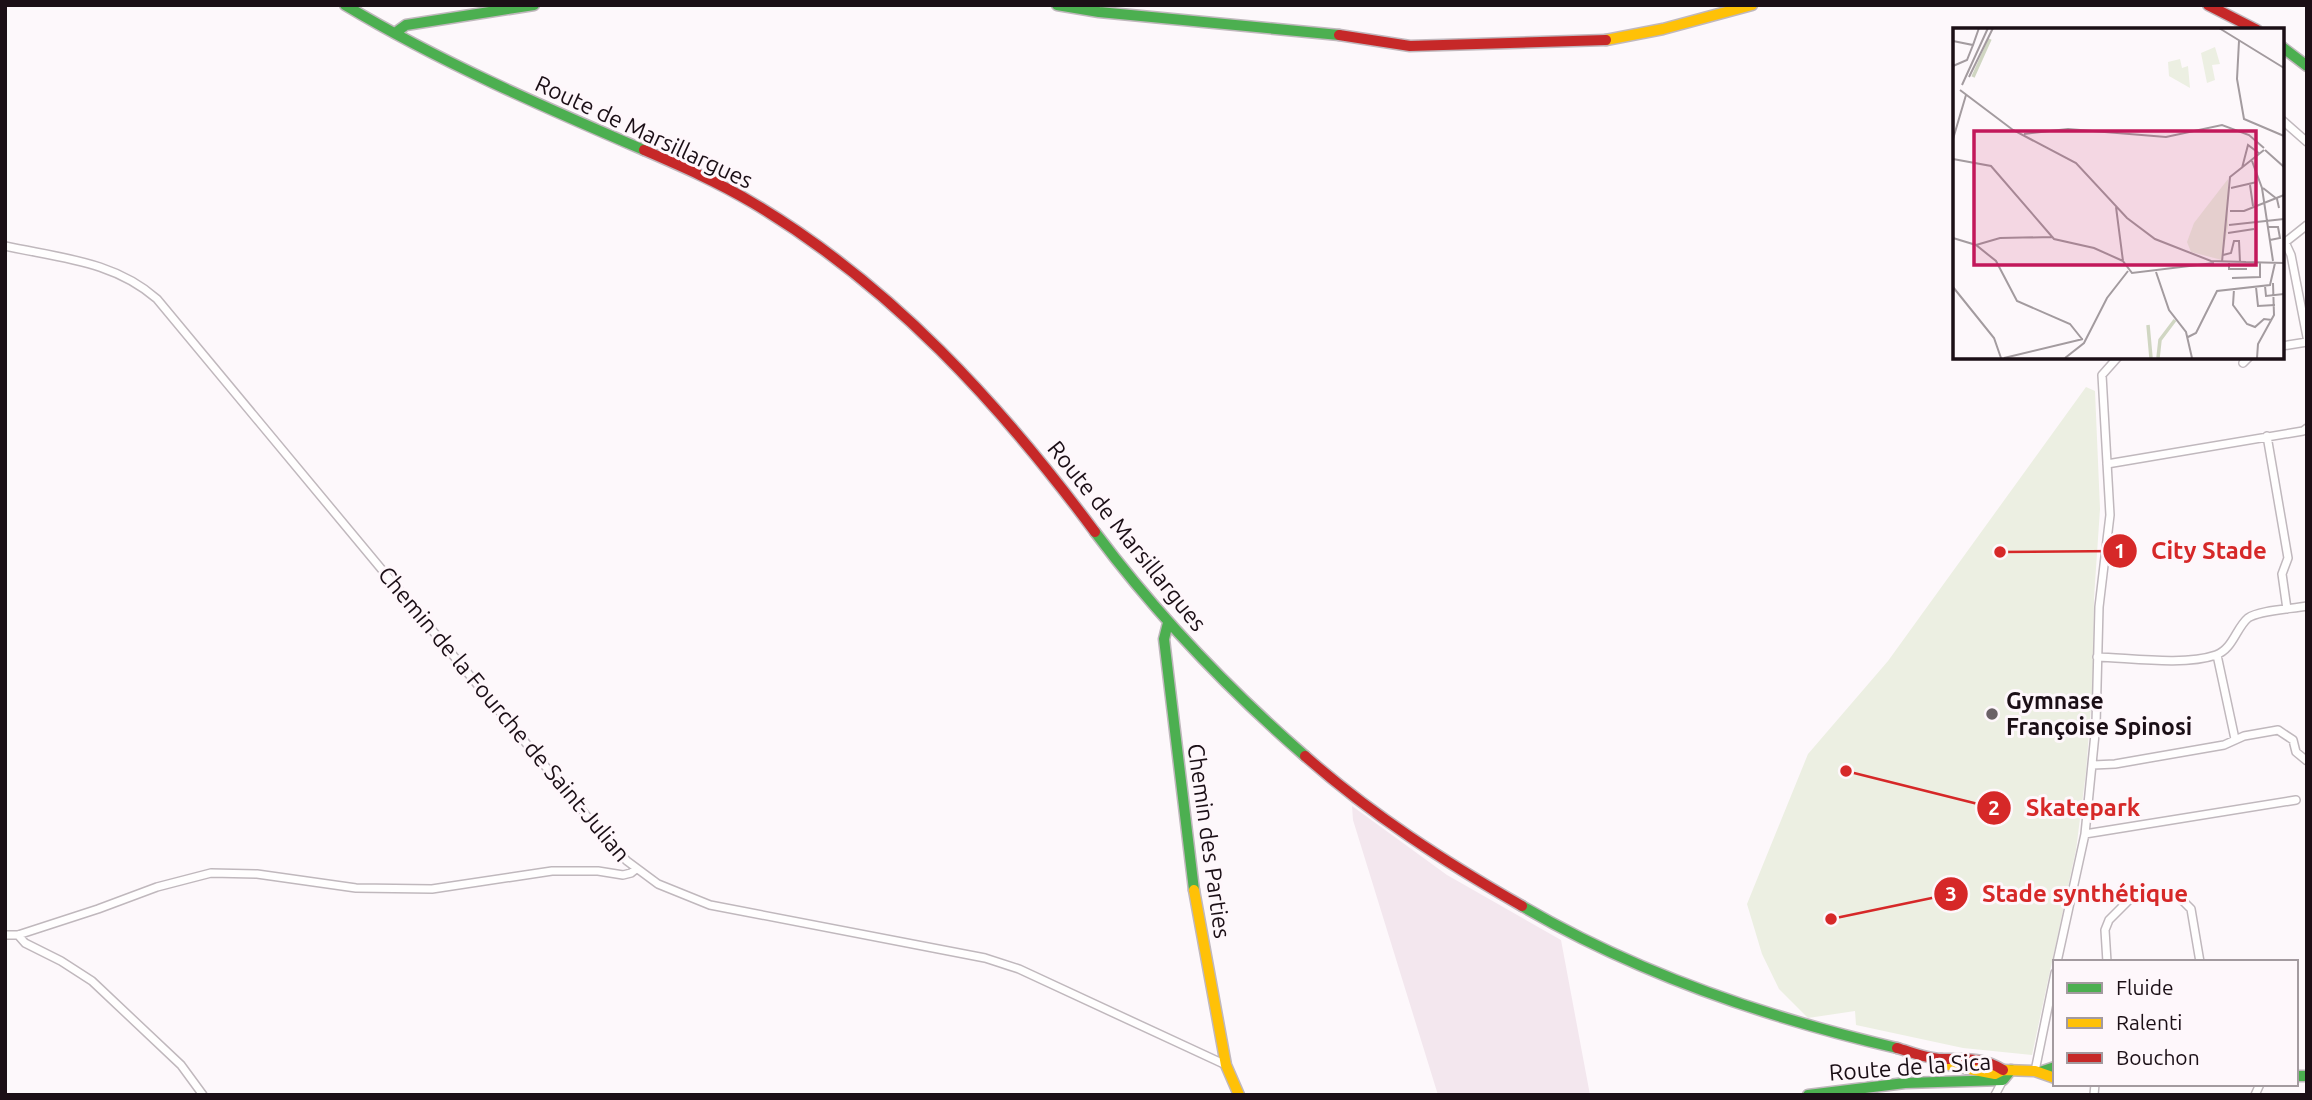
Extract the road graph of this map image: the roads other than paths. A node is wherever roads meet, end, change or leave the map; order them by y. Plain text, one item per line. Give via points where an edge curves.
1 (345, 5) edge
2 (534, 5) edge
3 (1057, 5) edge
4 (1752, 5) edge
5 (2208, 5) edge
6 (2254, 28) edge
7 (395, 33) junction
8 (2284, 49) edge
9 (2307, 66) edge
10 (2284, 122) edge
11 (2307, 142) edge
12 (2307, 225) edge
13 (2284, 243) edge
14 (5, 246) edge
15 (2307, 339) edge
16 (2284, 345) edge
17 (2116, 359) edge
18 (2307, 428) edge
19 (2267, 436) junction
20 (2107, 464) junction
21 (2307, 606) edge
22 (2287, 610) junction
23 (1168, 623) junction
24 (2217, 654) junction
25 (2097, 657) junction
26 (2235, 739) junction
27 (2307, 761) edge
28 (2093, 765) junction
29 (2296, 800) dead end
30 (2085, 834) junction
31 (636, 869) junction
32 (18, 934) junction
33 (5, 935) edge
34 (2057, 960) edge
35 (2107, 960) edge
36 (2200, 960) edge
37 (2053, 983) edge
38 (2046, 1016) junction
39 (2053, 1018) edge
40 (1226, 1065) junction
41 (2053, 1067) edge
42 (2038, 1071) junction
43 (2006, 1074) junction
44 (2053, 1077) edge
45 (203, 1095) edge
46 (1239, 1095) edge
47 (1808, 1095) edge
48 (1995, 1095) edge

1 - 7 main road, Route de Marsillargues
2 - 7 main road via 407,25
3 - 4 main road via 1418,46 1600,40
5 - 6 main road
7 - 23 main road, Route de Marsillargues via 503,88 698,174 782,221 835,258 909,318 963,371 1014,428
8 - 9 main road
10 - 11 street
12 - 13 street
13 - 15 street via 2291,255
14 - 31 street, Chemin de la Fourche de Saint-Julian via 105,267 130,278 157,299 609,843
15 - 16 street
17 - 20 street via 2102,375
18 - 19 street
19 - 20 street
19 - 22 street via 2288,558 2281,574
20 - 25 street via 2110,515
21 - 22 street
22 - 24 street via 2247,619 2226,649
23 - 40 main road, Chemin des Parties via 1164,639 1198,919
23 - 43 main road, Route de Marsillargues via 1253,708 1345,788 1401,832 1481,883 1630,961 1705,991 1949,1065
24 - 25 street via 2175,660
24 - 26 street
25 - 28 street
26 - 27 street via 2278,730 2293,740 2296,752
26 - 28 street via 2224,745
28 - 30 street
29 - 30 street
30 - 34 street
31 - 32 street via 622,875 552,871 432,889 356,888 257,874 211,873
31 - 40 street, Chemin de la Fourche de Saint-Julian via 669,890 710,905 1008,965
32 - 33 street
32 - 45 street via 25,943 92,981 181,1065
35 - 36 street via 2109,920 2131,898 2143,895 2178,896 2191,909
37 - 38 street
38 - 39 street
38 - 42 street
40 - 46 main road
41 - 42 main road
42 - 43 main road, Route de Marsillargues
42 - 44 main road
43 - 47 main road, Route de la Sica
43 - 48 street

